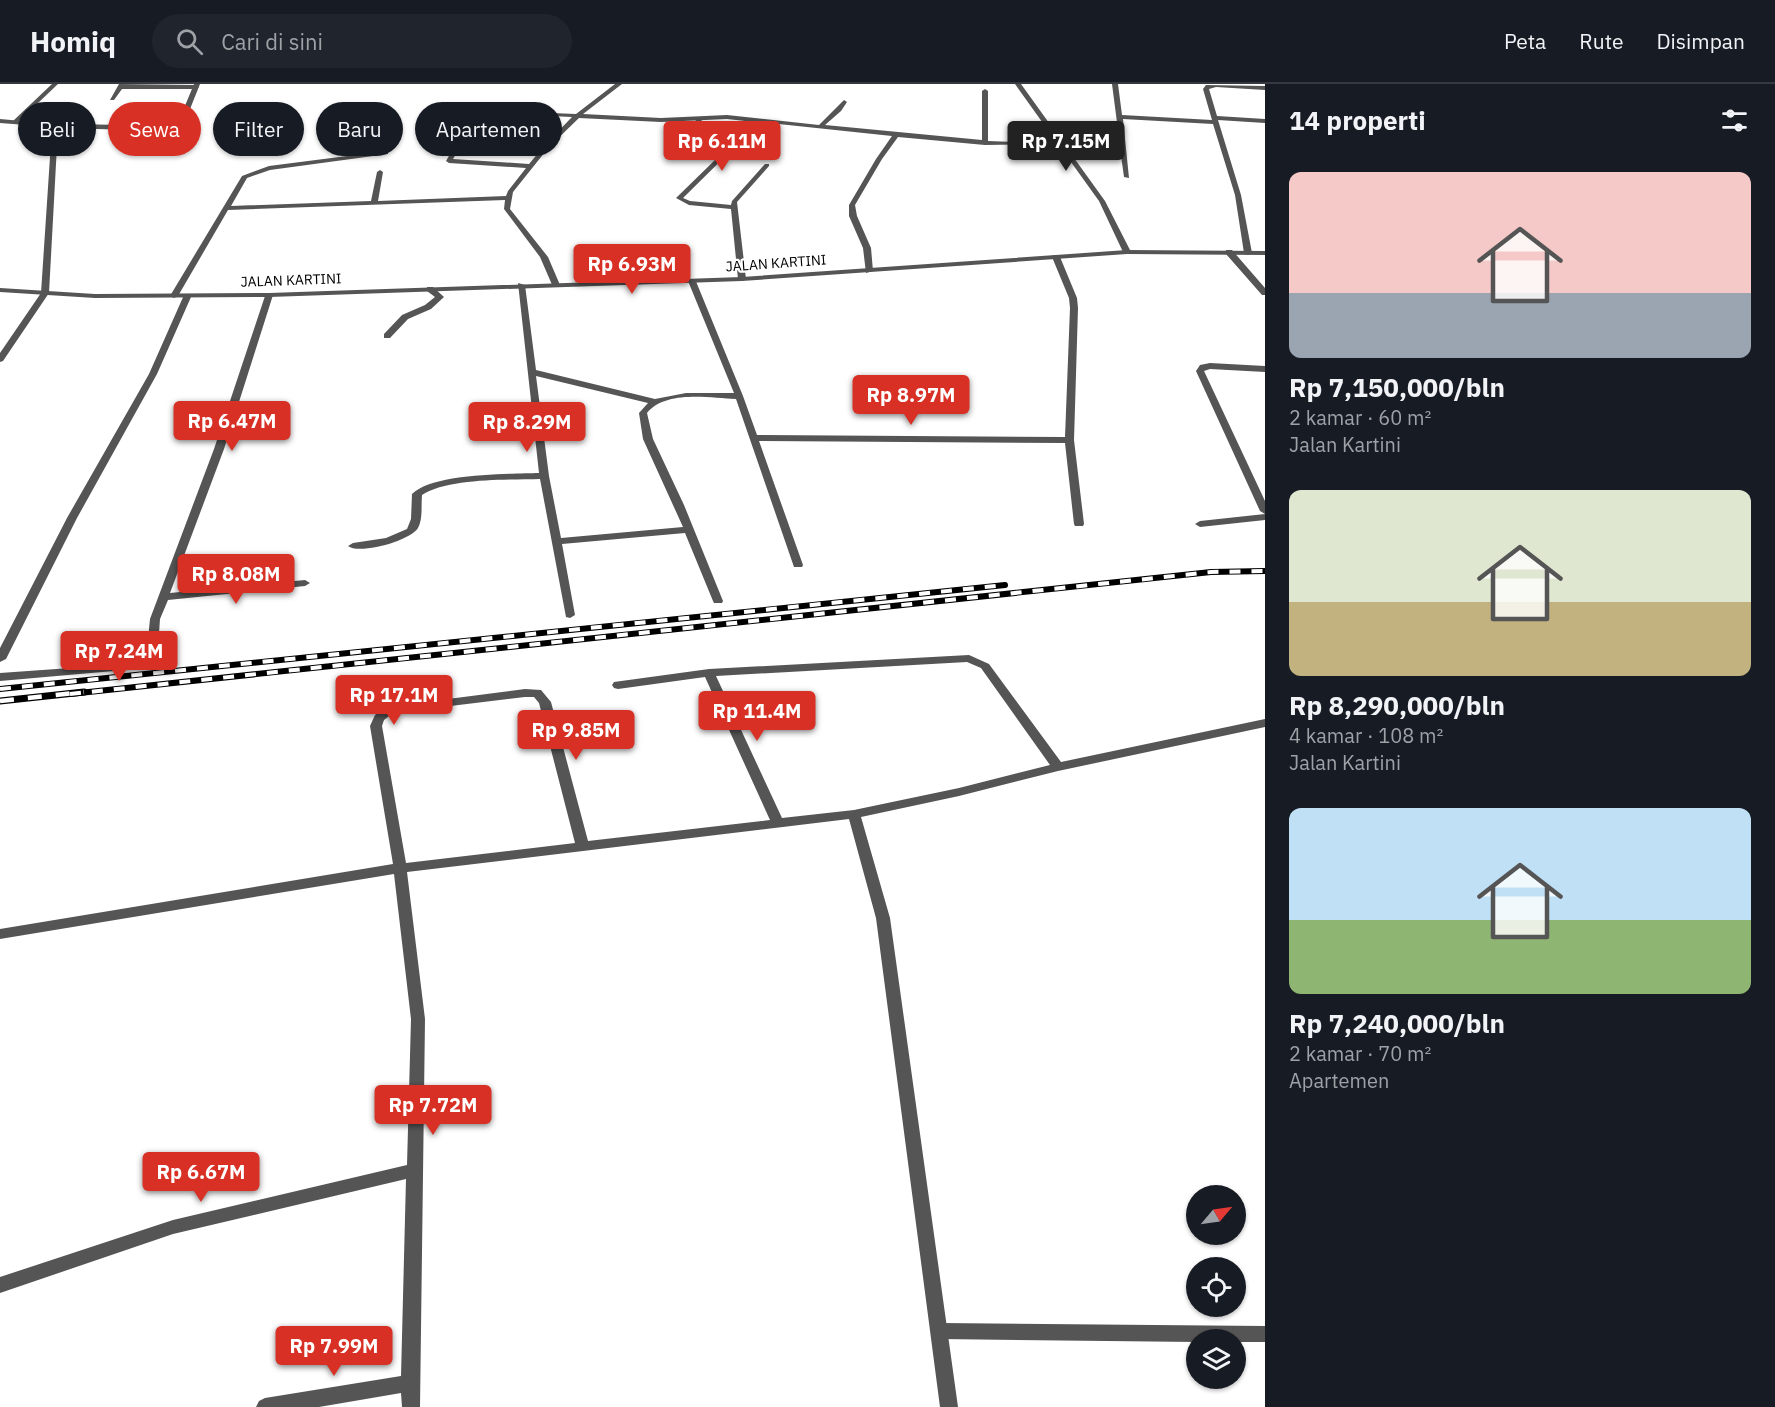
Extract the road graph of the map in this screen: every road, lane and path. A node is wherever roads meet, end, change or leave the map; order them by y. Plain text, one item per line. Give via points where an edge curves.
1 (56, 84) edge
2 (619, 84) edge
3 (1018, 84) edge
4 (1114, 84) edge
5 (121, 85) edge
6 (1208, 85) edge
7 (196, 86) edge
8 (1265, 88) edge
9 (986, 91) dead end
10 (112, 99) dead end
11 (844, 102) dead end
12 (562, 115) edge
13 (576, 116) junction
14 (1119, 117) junction
15 (701, 118) junction
16 (759, 120) junction
17 (1216, 120) junction
18 (0, 121) edge
19 (1265, 121) edge
20 (15, 122) junction
21 (18, 122) edge
22 (96, 125) edge
23 (820, 127) junction
24 (896, 135) junction
25 (1122, 138) junction
26 (680, 140) dead end
27 (1059, 142) junction
28 (985, 143) junction
29 (1065, 150) junction
30 (54, 156) edge
31 (365, 156) edge
32 (452, 156) edge
33 (767, 165) dead end
34 (530, 166) junction
35 (380, 172) dead end
36 (1126, 177) dead end
37 (508, 198) junction
38 (374, 203) junction
39 (733, 207) junction
40 (226, 208) junction
41 (1126, 252) junction
42 (1228, 252) junction
43 (1248, 253) junction
44 (1265, 253) edge
45 (1056, 257) junction
46 (869, 271) junction
47 (742, 279) junction
48 (692, 281) junction
49 (520, 285) junction
50 (556, 285) junction
51 (430, 289) junction
52 (0, 290) edge
53 (45, 293) junction
54 (1265, 293) edge
55 (269, 295) junction
56 (174, 297) junction
57 (187, 297) junction
58 (387, 336) dead end
59 (0, 359) edge
60 (1265, 369) edge
61 (532, 372) junction
62 (739, 396) junction
63 (656, 402) junction
64 (753, 438) junction
65 (1069, 440) junction
66 (544, 476) junction
67 (1265, 512) edge
68 (1265, 517) edge
69 (1079, 524) dead end
70 (1200, 525) dead end
71 (689, 530) junction
72 (556, 541) junction
73 (353, 546) dead end
74 (798, 565) dead end
75 (306, 583) dead end
76 (163, 597) junction
77 (718, 601) dead end
78 (570, 615) dead end
79 (0, 659) edge
80 (709, 673) junction
81 (0, 677) edge
82 (618, 685) dead end
83 (1265, 723) edge
84 (1058, 767) junction
85 (854, 814) junction
86 (778, 824) junction
87 (583, 847) junction
88 (400, 868) junction
89 (0, 934) edge
90 (416, 1170) junction
91 (0, 1285) edge
92 (940, 1331) junction
93 (1265, 1334) edge
94 (410, 1383) junction
95 (265, 1407) edge
96 (411, 1407) edge
97 (949, 1407) edge

1 - 20 street
2 - 13 street
3 - 27 street
4 - 14 street
5 - 7 street
5 - 10 street
6 - 8 street
6 - 17 street
7 - 22 street via 185,114 164,123
9 - 28 street
11 - 23 street
12 - 13 street
13 - 15 street
13 - 34 street
14 - 17 street
14 - 25 street
15 - 16 street
15 - 26 street
16 - 23 street
16 - 39 street via 679,198 689,203
17 - 19 street
17 - 43 street via 1238,195
18 - 20 street
20 - 21 street
23 - 24 street
24 - 28 street
24 - 46 street via 852,206 867,248
25 - 29 street
25 - 36 street
27 - 28 street
27 - 29 street
29 - 41 street via 1102,201
30 - 53 street
31 - 40 street via 254,172 244,177
32 - 34 street via 449,161
33 - 39 street
34 - 37 street
35 - 38 street
37 - 38 street
37 - 50 street via 507,209 544,257
38 - 40 street
39 - 47 street
40 - 56 street
41 - 42 street, JALAN KARTINI
41 - 45 street, JALAN KARTINI
42 - 43 street, JALAN KARTINI
42 - 54 street
43 - 44 street, JALAN KARTINI
45 - 46 street, JALAN KARTINI
45 - 65 street via 1074,308
46 - 47 street, JALAN KARTINI
47 - 48 street, JALAN KARTINI
48 - 50 street, JALAN KARTINI
48 - 62 street
49 - 50 street, JALAN KARTINI
49 - 51 street, JALAN KARTINI
49 - 61 street
51 - 55 street, JALAN KARTINI
51 - 58 street via 440,297 436,302 405,317
52 - 53 street, JALAN KARTINI
53 - 56 street, JALAN KARTINI
53 - 59 street
55 - 57 street, JALAN KARTINI
55 - 76 street via 219,449
56 - 57 street, JALAN KARTINI
57 - 79 street via 153,374 72,518
60 - 67 street via 1210,366 1200,371
61 - 63 street
61 - 66 street
62 - 63 street via 669,398
62 - 64 street
63 - 71 street via 645,409 644,428
64 - 65 street
64 - 74 street
65 - 69 street
66 - 72 street
66 - 73 street via 425,487 417,494 410,533 389,541
68 - 70 street
71 - 72 street
71 - 77 street
72 - 78 street
75 - 76 street
76 - 81 street via 155,620 154,655 144,666
80 - 82 street
80 - 84 street via 975,659 985,666
80 - 86 street
83 - 84 street
84 - 85 street
85 - 86 street
85 - 92 street via 884,918
86 - 87 street
87 - 88 street
87 - 88 street via 545,702 537,693 525,693 390,710 380,718 376,726
88 - 89 street
88 - 90 street via 418,1029
90 - 91 street via 173,1227
90 - 94 street
92 - 93 street
92 - 97 street
94 - 95 street
94 - 96 street

